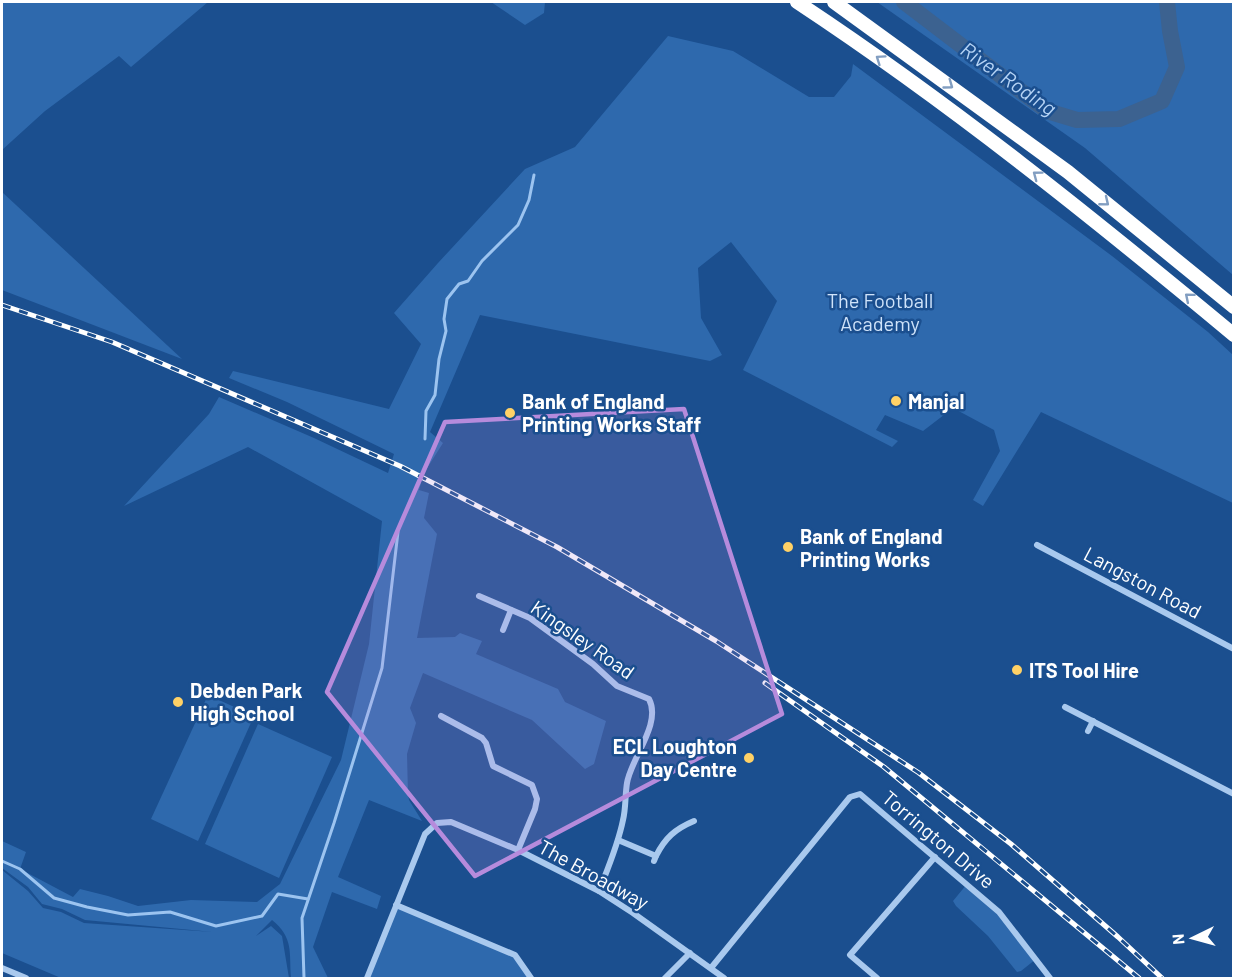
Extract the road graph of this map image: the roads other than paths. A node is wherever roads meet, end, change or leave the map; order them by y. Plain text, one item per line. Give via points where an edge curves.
1 (797, 2) edge
2 (834, 2) edge
3 (1233, 307) edge
4 (1233, 335) edge
5 (1037, 545) dead end
6 (479, 596) dead end
7 (511, 610) junction
8 (503, 630) dead end
9 (1233, 649) edge
10 (1065, 706) dead end
11 (441, 717) dead end
12 (1093, 721) junction
13 (1088, 731) dead end
14 (1233, 794) edge
15 (694, 821) dead end
16 (618, 840) junction
17 (518, 850) junction
18 (935, 857) junction
19 (599, 891) junction
20 (396, 905) junction
21 (690, 953) junction
22 (2, 968) edge
23 (711, 968) junction
24 (26, 978) edge
25 (367, 978) edge
26 (531, 978) edge
27 (665, 978) edge
28 (724, 978) edge
29 (878, 978) edge
30 (1050, 978) edge

4 -> 1 highway via 1061,194 922,89
2 -> 3 highway via 1068,172
5 - 9 street, Langston Road
6 - 7 street, Kingsley Road
7 - 8 street
7 - 16 street, Kingsley Road via 530,618 617,686 649,699 652,719 627,783
10 - 12 street
11 - 17 street via 482,738 493,766 532,785 536,809
12 - 13 street
12 - 14 street
15 - 16 street via 678,827 665,839 655,858
16 - 19 street, Kingsley Road
17 - 19 street, The Broadway
17 - 20 street, The Broadway via 451,822 437,824 425,834
18 - 23 street, Torrington Drive via 860,794 850,797
18 - 29 street via 850,955
18 - 30 street, Torrington Drive via 999,912
19 - 21 street, The Broadway
20 - 25 street
20 - 26 street via 515,955
21 - 23 street, The Broadway
21 - 27 street
22 - 24 street
23 - 28 street, The Broadway

